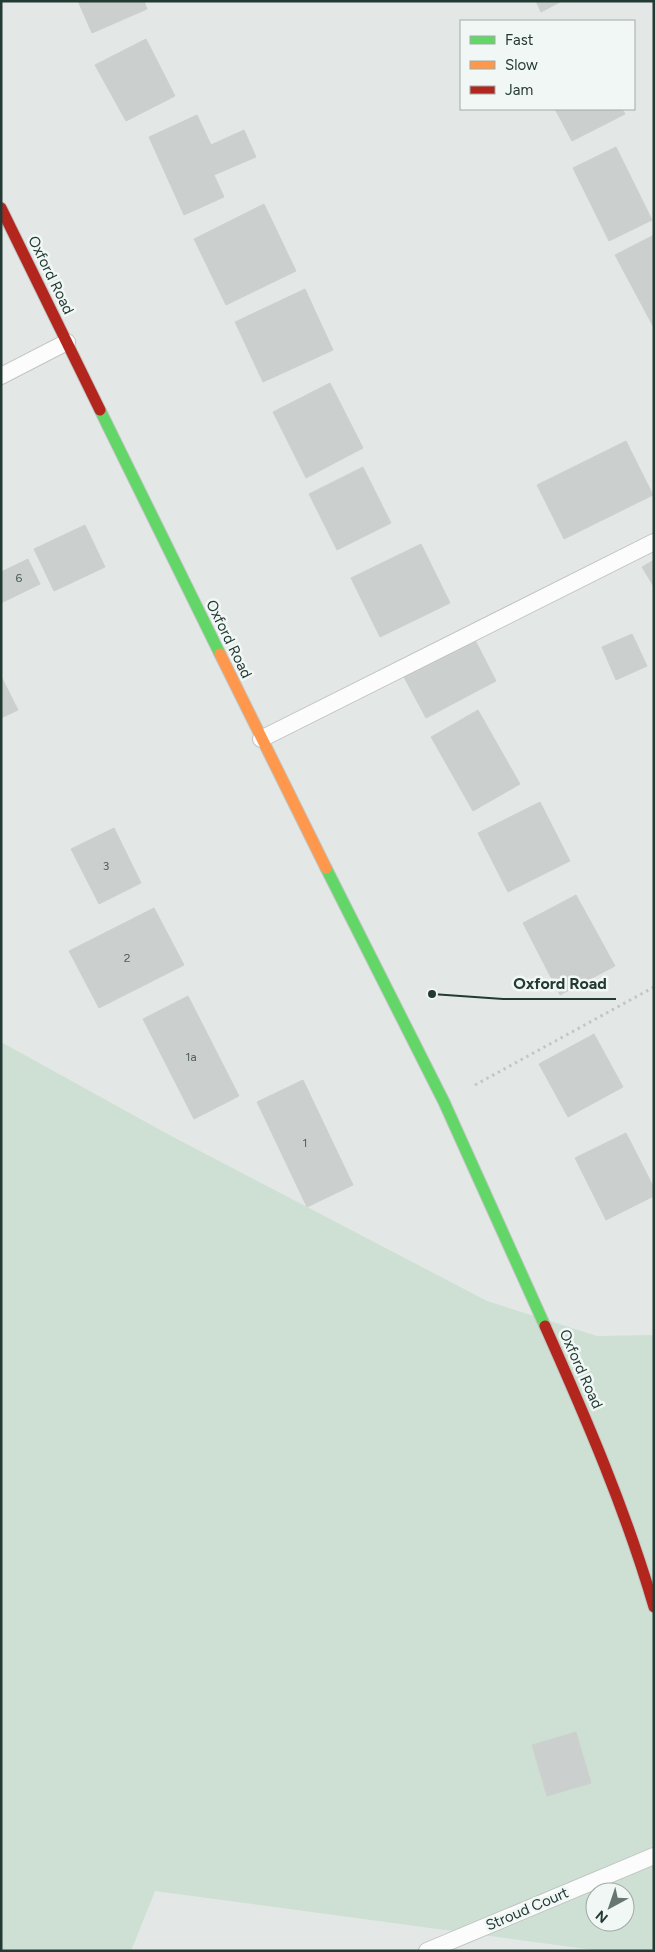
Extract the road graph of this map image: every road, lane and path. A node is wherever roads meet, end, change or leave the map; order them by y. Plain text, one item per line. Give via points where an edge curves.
1 (1, 208) edge
2 (67, 342) junction
3 (1, 376) edge
4 (654, 542) edge
5 (261, 739) junction
6 (654, 987) edge
7 (444, 1102) junction
8 (654, 1607) edge
9 (654, 1856) edge
10 (427, 1951) edge

1 - 2 main road, Oxford Road
2 - 3 lane
2 - 5 main road, Oxford Road
4 - 5 lane
5 - 7 main road, Oxford Road
6 - 7 path
7 - 8 main road, Oxford Road via 588,1422
9 - 10 lane, Stroud Court

